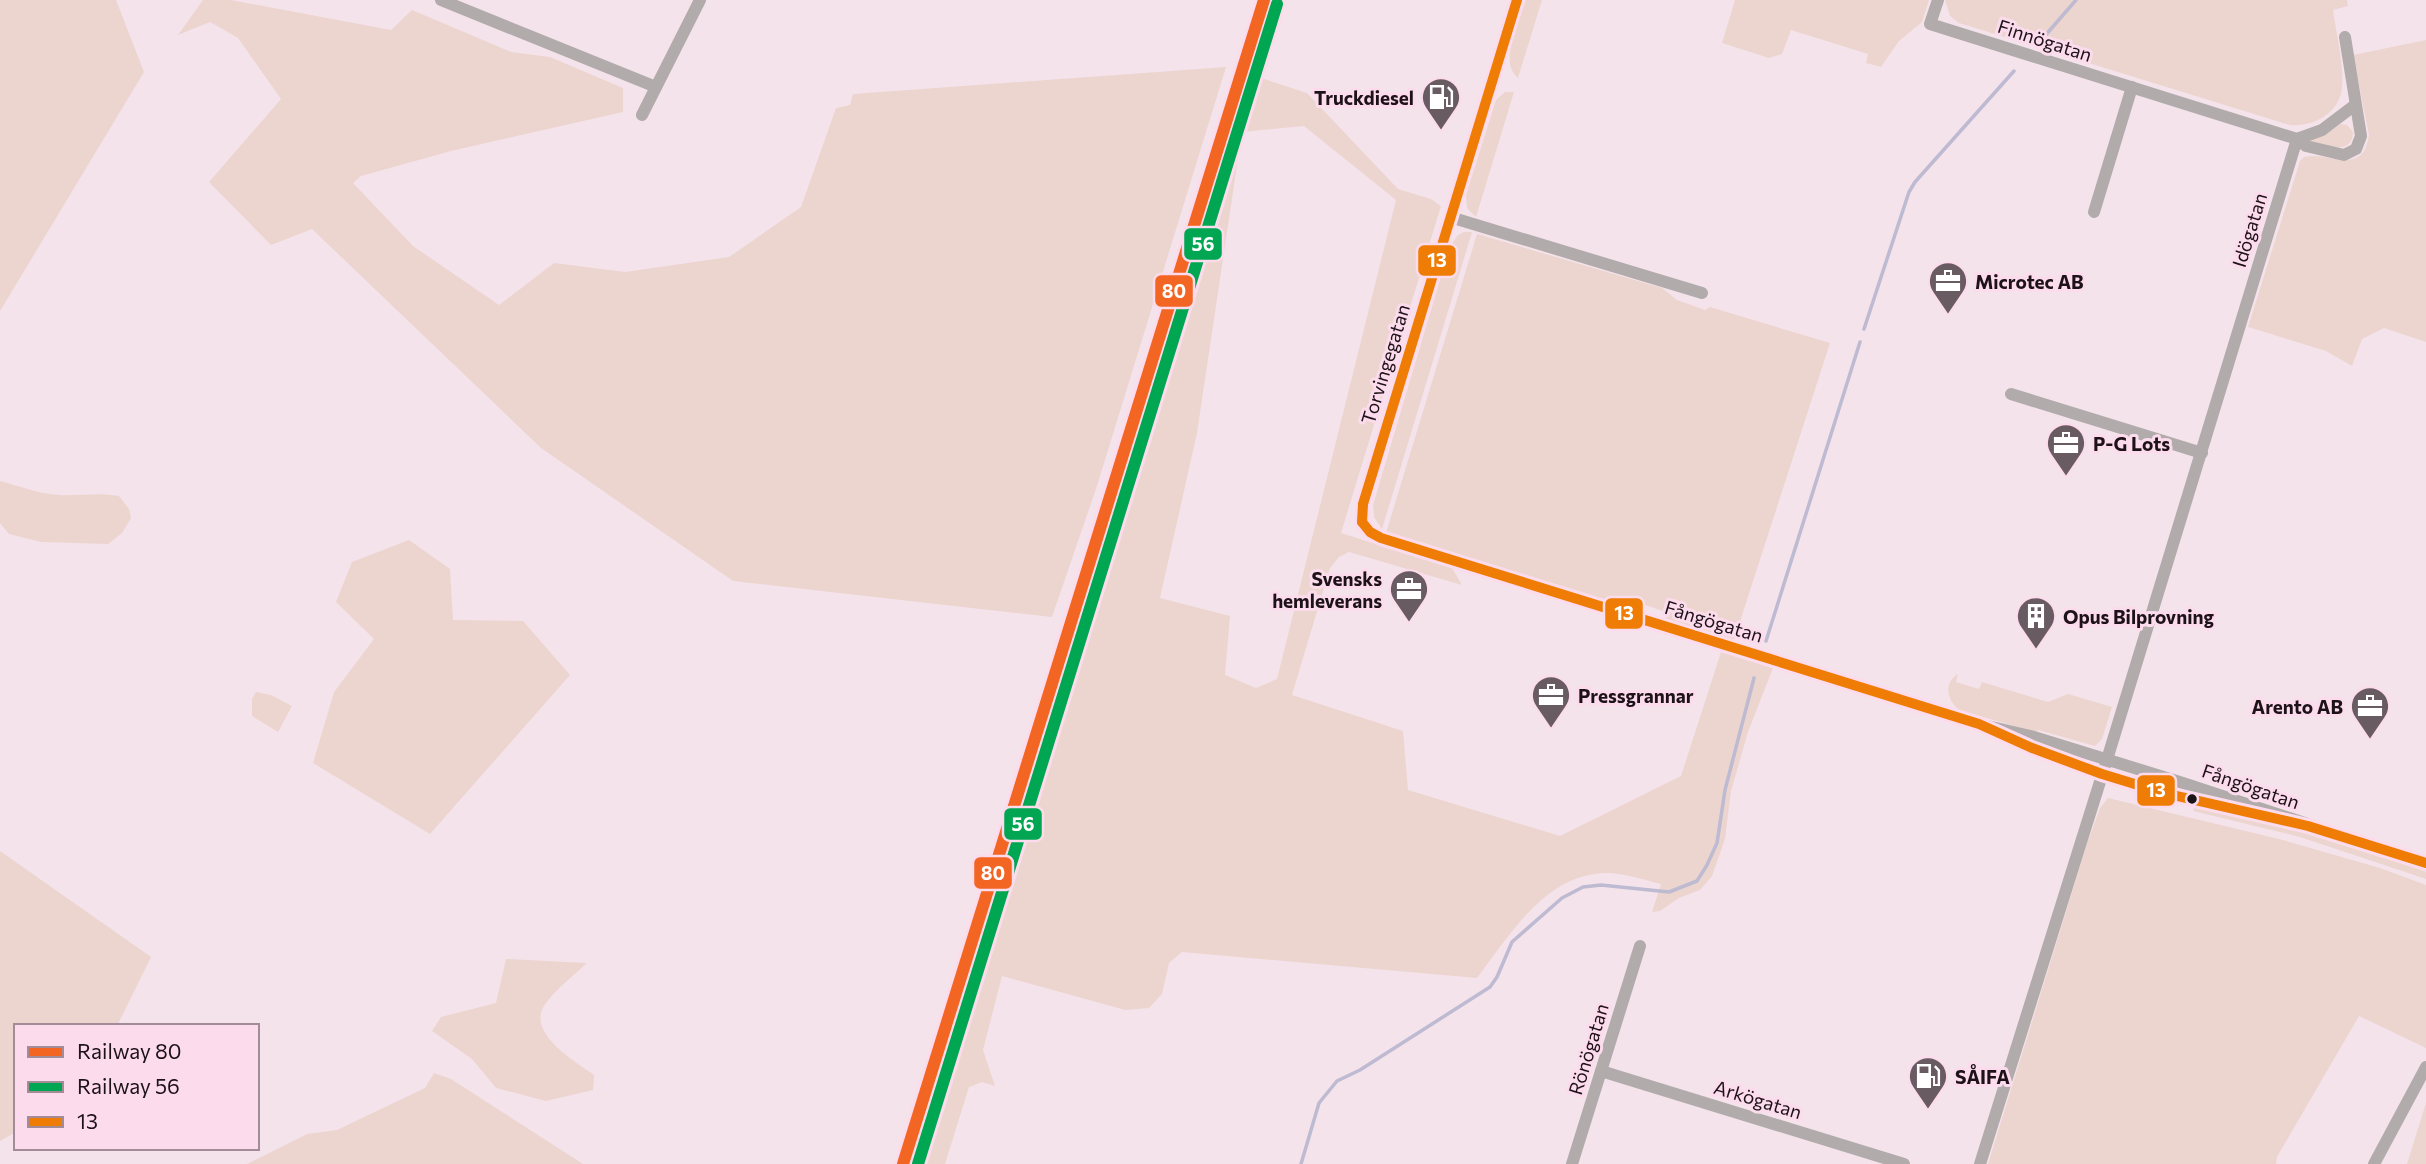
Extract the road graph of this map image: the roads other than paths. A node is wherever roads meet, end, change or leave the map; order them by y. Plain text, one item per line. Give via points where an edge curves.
1 (441, 0) edge
2 (700, 0) edge
3 (1517, 0) edge
4 (1938, 0) edge
5 (2345, 37) dead end
6 (656, 86) junction
7 (2132, 88) junction
8 (2356, 104) junction
9 (642, 116) dead end
10 (2297, 139) junction
11 (2094, 212) dead end
12 (1450, 217) junction
13 (1702, 293) dead end
14 (2011, 394) dead end
15 (2202, 453) junction
16 (1362, 522) joint
17 (1979, 724) junction
18 (2107, 760) junction
19 (2102, 774) junction
20 (2308, 826) junction
21 (2426, 863) edge
22 (1640, 946) dead end
23 (2426, 1067) edge
24 (1601, 1071) junction
25 (1572, 1164) edge
26 (1904, 1164) edge
27 (1980, 1164) edge
28 (2374, 1164) edge

1 - 6 street
2 - 6 street
3 - 12 street, Torvingegatan
4 - 7 street, Finnögatan via 1930,23
5 - 8 street, Finnögatan
6 - 9 street
7 - 10 street, Finnögatan
7 - 11 street
8 - 10 street via 2322,130
8 - 10 street, Finnögatan via 2361,136 2351,153 2316,150
10 - 15 street, Idögatan
12 - 13 street
12 - 16 street, Torvingegatan via 1363,504
14 - 15 street
15 - 18 street, Idögatan
16 - 17 street, Fångögatan via 1381,538
17 - 18 street, Fångögatan
17 - 19 street, Fångögatan
18 - 19 street, Idögatan
18 - 20 street, Fångögatan
19 - 20 street, Fångögatan
19 - 27 street, Idögatan
20 - 21 street, Fångögatan
22 - 24 street, Rönögatan
23 - 28 street
24 - 25 street, Rönögatan
24 - 26 street, Arkögatan

